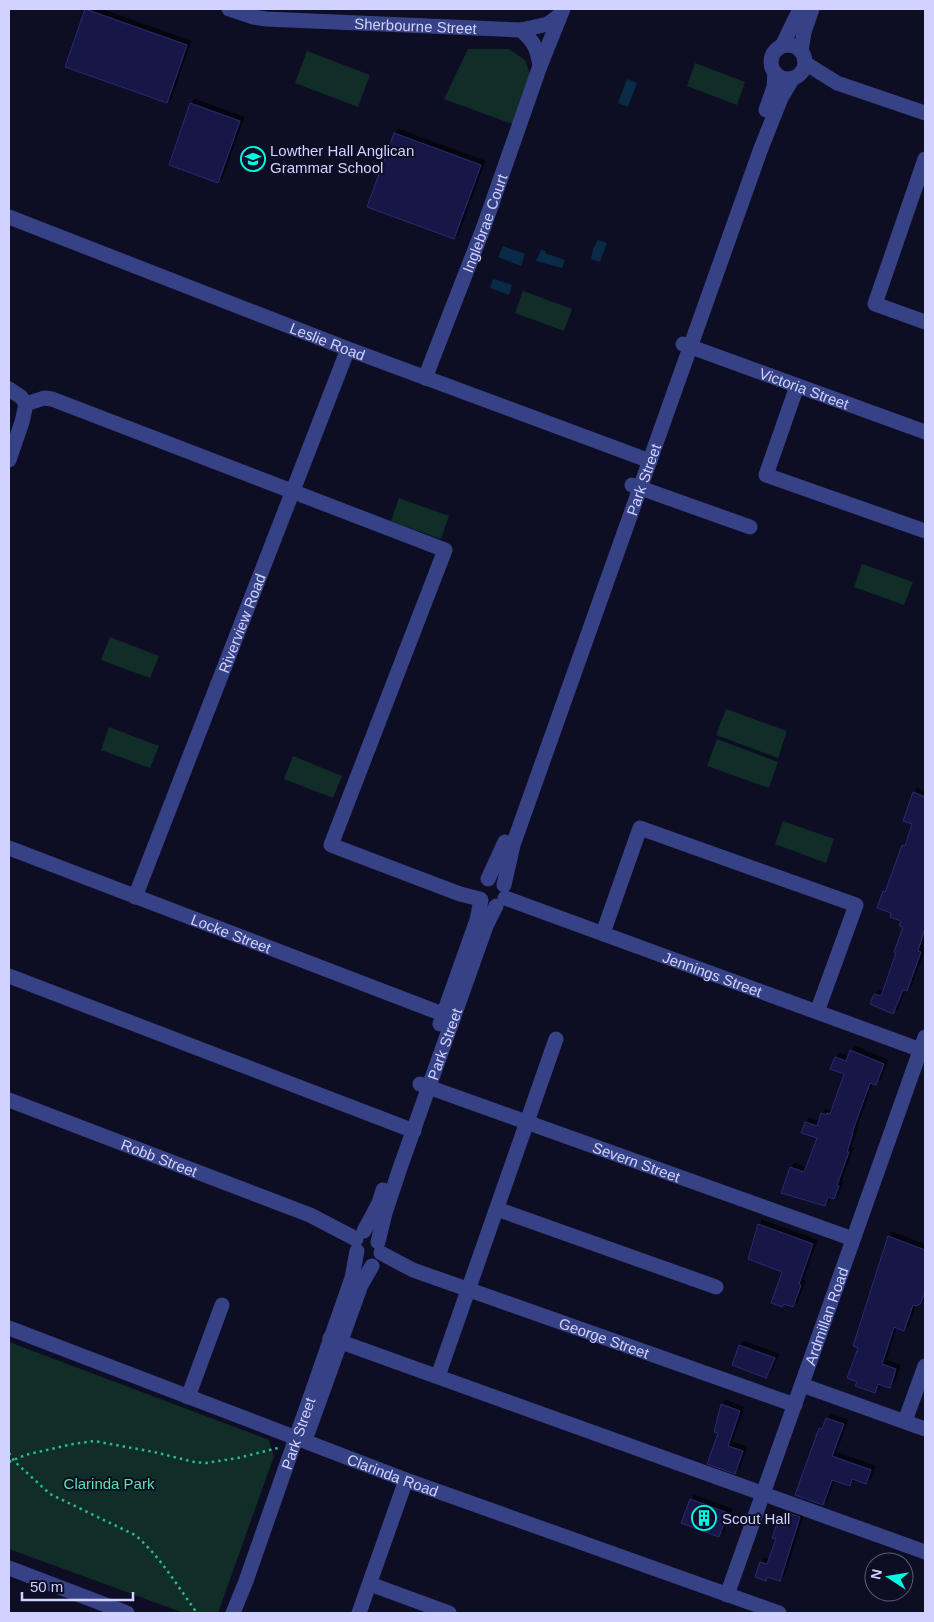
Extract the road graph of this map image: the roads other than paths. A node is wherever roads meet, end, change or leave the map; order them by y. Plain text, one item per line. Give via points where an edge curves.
1 (230, 9) edge
2 (800, 9) edge
3 (812, 9) edge
4 (562, 12) edge
5 (521, 30) junction
6 (782, 46) junction
7 (803, 57) junction
8 (540, 66) junction
9 (775, 73) junction
10 (794, 78) junction
11 (836, 83) junction
12 (925, 113) edge
13 (925, 159) edge
14 (9, 217) edge
15 (925, 322) edge
16 (686, 346) junction
17 (348, 349) junction
18 (426, 378) junction
19 (797, 386) junction
20 (9, 389) edge
21 (26, 404) junction
22 (925, 432) edge
23 (9, 460) edge
24 (645, 460) junction
25 (636, 487) junction
26 (293, 492) junction
27 (750, 527) dead end
28 (925, 531) edge
29 (9, 848) edge
30 (488, 880) junction
31 (502, 896) junction
32 (135, 898) junction
33 (480, 899) junction
34 (603, 933) junction
35 (9, 976) edge
36 (817, 1012) junction
37 (449, 1016) junction
38 (556, 1038) dead end
39 (923, 1043) edge
40 (424, 1086) junction
41 (9, 1100) edge
42 (527, 1122) junction
43 (409, 1129) junction
44 (497, 1208) junction
45 (360, 1238) junction
46 (853, 1239) junction
47 (377, 1256) junction
48 (716, 1287) dead end
49 (467, 1290) junction
50 (222, 1305) dead end
51 (9, 1328) edge
52 (336, 1340) junction
53 (925, 1366) edge
54 (438, 1376) junction
55 (802, 1385) junction
56 (188, 1397) junction
57 (794, 1405) junction
58 (905, 1421) junction
59 (925, 1428) edge
60 (300, 1440) junction
61 (406, 1480) junction
62 (763, 1493) junction
63 (925, 1552) edge
64 (9, 1568) edge
65 (370, 1584) junction
66 (727, 1595) junction
67 (128, 1613) edge
68 (234, 1613) edge
69 (245, 1613) edge
70 (359, 1613) edge
71 (450, 1613) edge
72 (779, 1613) edge

1 - 5 street, Sherbourne Street via 266,19
2 - 6 street
3 - 7 street via 804,32
4 - 5 street, Sherbourne Street via 548,24
4 - 8 street, Inglebrae Court
5 - 8 street via 533,41
6 - 7 street via 793,46
6 - 9 street via 772,58
7 - 10 street via 800,74
7 - 11 street
8 - 18 street, Inglebrae Court
9 - 10 street via 783,78
9 - 16 street, Park Street via 774,87
10 - 11 street
10 - 16 street, Park Street via 772,119
11 - 12 street
13 - 15 street via 875,304
14 - 17 street, Leslie Road
16 - 19 street, Victoria Street
16 - 24 street, Park Street
17 - 18 street, Leslie Road
17 - 26 street, Riverview Road
18 - 24 street, Leslie Road
19 - 22 street, Victoria Street
19 - 28 street via 766,476
20 - 21 street
21 - 23 street
21 - 26 street via 52,399
24 - 25 street, Park Street
25 - 27 street
25 - 30 street, Park Street via 503,849
25 - 31 street, Park Street via 513,845
26 - 32 street, Riverview Road
26 - 33 street via 445,550 331,845
29 - 32 street, Locke Street
30 - 31 street via 497,880
30 - 33 street via 479,889
31 - 33 street via 487,905
31 - 34 street, Jennings Street
31 - 37 street, Park Street via 486,926
32 - 37 street, Locke Street
33 - 37 street, Park Street
34 - 36 street, Jennings Street
34 - 36 street via 640,828 856,905
35 - 43 street
36 - 39 street, Jennings Street
37 - 40 street, Park Street
38 - 42 street
39 - 46 street, Ardmillan Road
40 - 42 street, Severn Street
40 - 43 street, Park Street
41 - 45 street, Robb Street via 310,1215
42 - 44 street
42 - 46 street, Severn Street
43 - 45 street, Park Street
43 - 47 street, Park Street via 385,1213
44 - 48 street
44 - 49 street
45 - 47 street via 374,1235
45 - 47 street via 366,1263
45 - 52 street, Park Street
46 - 55 street, Ardmillan Road
47 - 49 street, George Street
47 - 52 street, Park Street
49 - 54 street
49 - 57 street, George Street
50 - 56 street
51 - 56 street, Clarinda Road
52 - 54 street
52 - 60 street, Park Street
53 - 58 street
54 - 62 street
55 - 57 street, Ardmillan Road
55 - 58 street
56 - 60 street, Clarinda Road
57 - 62 street, Ardmillan Road
58 - 59 street
60 - 61 street, Clarinda Road
60 - 68 street, Park Street
60 - 69 street, Park Street
61 - 65 street
61 - 66 street, Clarinda Road
62 - 63 street
62 - 66 street, Ardmillan Road
64 - 67 street
65 - 70 street
65 - 71 street
66 - 72 street, Clarinda Road

